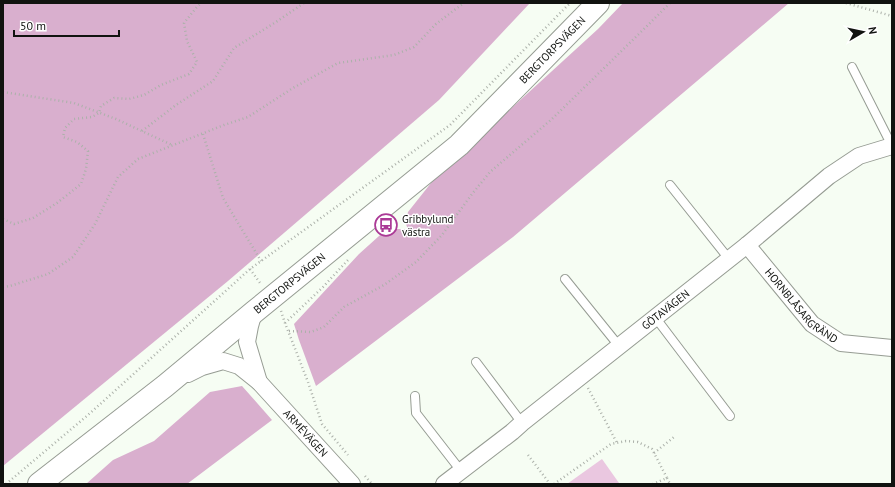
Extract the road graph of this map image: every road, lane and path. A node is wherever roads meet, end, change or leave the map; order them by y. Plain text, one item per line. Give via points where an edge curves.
1 (201, 3) edge
2 (304, 3) edge
3 (464, 3) edge
4 (570, 3) edge
5 (598, 3) edge
6 (670, 3) edge
7 (846, 3) edge
8 (892, 16) edge
9 (852, 67) dead end
10 (3, 92) edge
11 (506, 97) junction
12 (99, 112) junction
13 (142, 131) junction
14 (203, 134) junction
15 (172, 146) junction
16 (892, 146) edge
17 (670, 184) dead end
18 (3, 219) edge
19 (747, 245) junction
20 (349, 259) dead end
21 (729, 259) junction
22 (261, 261) junction
23 (250, 269) junction
24 (565, 279) dead end
25 (260, 283) dead end
26 (3, 287) edge
27 (281, 309) dead end
28 (254, 312) junction
29 (655, 317) junction
30 (285, 323) junction
31 (289, 331) junction
32 (619, 346) junction
33 (892, 348) edge
34 (476, 362) dead end
35 (582, 376) junction
36 (259, 382) junction
37 (165, 386) junction
38 (415, 396) dead end
39 (730, 416) dead end
40 (522, 423) junction
41 (674, 437) dead end
42 (617, 443) junction
43 (654, 453) junction
44 (528, 455) dead end
45 (352, 460) dead end
46 (66, 463) junction
47 (461, 471) junction
48 (357, 478) edge
49 (667, 478) junction
50 (6, 484) edge
51 (39, 484) edge
52 (372, 484) edge
53 (444, 484) edge
54 (550, 484) edge
55 (554, 484) edge
56 (653, 484) edge
57 (670, 484) edge

1 - 12 path via 184,23 187,41 197,62 189,74 144,95 129,99 114,98 101,106
2 - 13 path via 234,48 213,81
3 - 14 path via 436,24 414,47 394,55 338,63 248,117
4 - 22 path via 450,125
5 - 11 main road, BERGTORPSVÄGEN
6 - 31 path via 552,119 490,172 442,235 416,262 384,285 344,307 324,327 311,332
7 - 8 path
9 - 16 lane
10 - 12 path via 74,103
11 - 28 main road, BERGTORPSVÄGEN via 459,145
11 - 46 main road, BERGTORPSVÄGEN via 453,137 167,370
12 - 13 path
12 - 18 path via 92,117 74,120 65,128 63,137 77,142 88,151 81,184 33,218 14,224
13 - 15 path
14 - 15 path
14 - 22 path via 223,198
15 - 26 path via 138,159 118,177 95,224 73,257 48,274
16 - 19 street, GÖTAVÄGEN via 859,156 829,176
17 - 21 lane
19 - 21 street, GÖTAVÄGEN
19 - 33 street, HORNBLÅSARGRÄND via 812,324 841,343
20 - 30 path
21 - 29 street, GÖTAVÄGEN
22 - 23 path
23 - 25 path
23 - 50 path via 88,415
24 - 32 lane
27 - 30 path
28 - 36 street, ARMÉVÄGEN via 247,342
28 - 37 main road, BERGTORPSVÄGEN
29 - 32 street, GÖTAVÄGEN
29 - 39 lane
30 - 31 path
31 - 45 path via 322,424
32 - 35 street, GÖTAVÄGEN
34 - 40 lane
35 - 40 street, GÖTAVÄGEN
35 - 42 path
36 - 37 street, ARMÉVÄGEN via 239,366 223,361 202,367
36 - 48 street, ARMÉVÄGEN
37 - 46 main road, BERGTORPSVÄGEN
38 - 47 lane via 416,412
40 - 47 street, GÖTAVÄGEN
41 - 43 path
42 - 43 path via 638,442 652,449
42 - 55 path via 611,444
43 - 49 path
44 - 54 path
46 - 51 main road, BERGTORPSVÄGEN
47 - 53 street, GÖTAVÄGEN
48 - 52 path
49 - 56 path
49 - 57 path

